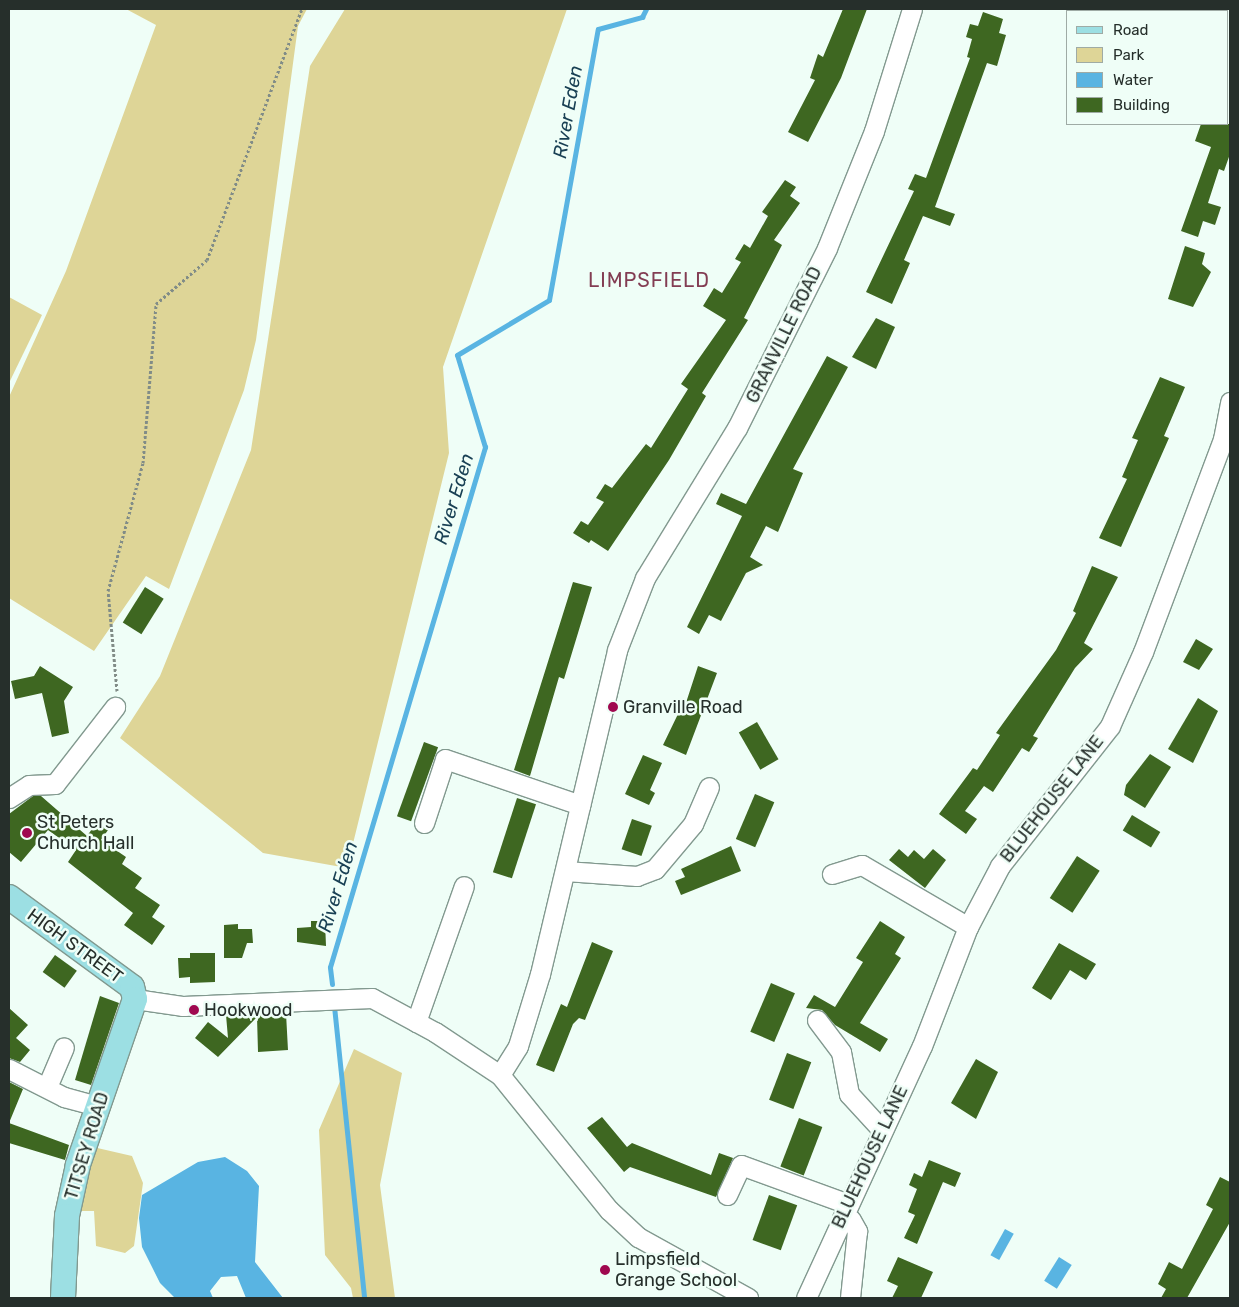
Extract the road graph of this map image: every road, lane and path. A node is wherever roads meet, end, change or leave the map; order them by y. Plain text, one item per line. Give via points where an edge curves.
1 (302, 9) edge
2 (912, 9) edge
3 (1230, 402) edge
4 (115, 707) joint
5 (709, 787) dead end
6 (9, 798) edge
7 (580, 805) junction
8 (424, 823) dead end
9 (565, 870) junction
10 (832, 874) dead end
11 (464, 886) dead end
12 (9, 897) edge
13 (968, 927) junction
14 (135, 999) junction
15 (817, 1020) dead end
16 (416, 1022) junction
17 (64, 1047) dead end
18 (9, 1069) edge
19 (500, 1075) junction
20 (48, 1088) junction
21 (98, 1106) junction
22 (881, 1129) junction
23 (727, 1195) dead end
24 (845, 1211) junction
25 (63, 1298) edge
26 (748, 1298) edge
27 (806, 1298) edge
28 (850, 1298) edge

1 - 4 path via 207,260 156,304 143,463 108,591 119,678
2 - 7 street, GRANVILLE ROAD via 874,131 827,248 737,428 645,578 617,650
3 - 13 street, BLUEHOUSE LANE via 1220,448 1143,652 1110,726 1000,866
4 - 6 street via 55,784 29,785
5 - 9 street via 693,824 655,869 637,876
7 - 8 street via 446,759
7 - 9 street, GRANVILLE ROAD
9 - 19 street, GRANVILLE ROAD via 518,1046
10 - 13 street via 862,865
11 - 16 street
12 - 14 main road, HIGH STREET via 132,987
13 - 22 street, BLUEHOUSE LANE via 922,1046
14 - 16 street via 183,1006 372,998
14 - 21 main road, TITSEY ROAD
15 - 22 street via 841,1052 849,1094
16 - 19 street
17 - 20 street
18 - 20 street
19 - 26 street via 609,1210 638,1238
20 - 21 street
21 - 25 main road, TITSEY ROAD via 67,1216
22 - 24 street, BLUEHOUSE LANE
23 - 24 street via 741,1165
24 - 27 street, BLUEHOUSE LANE
24 - 28 street via 857,1231

